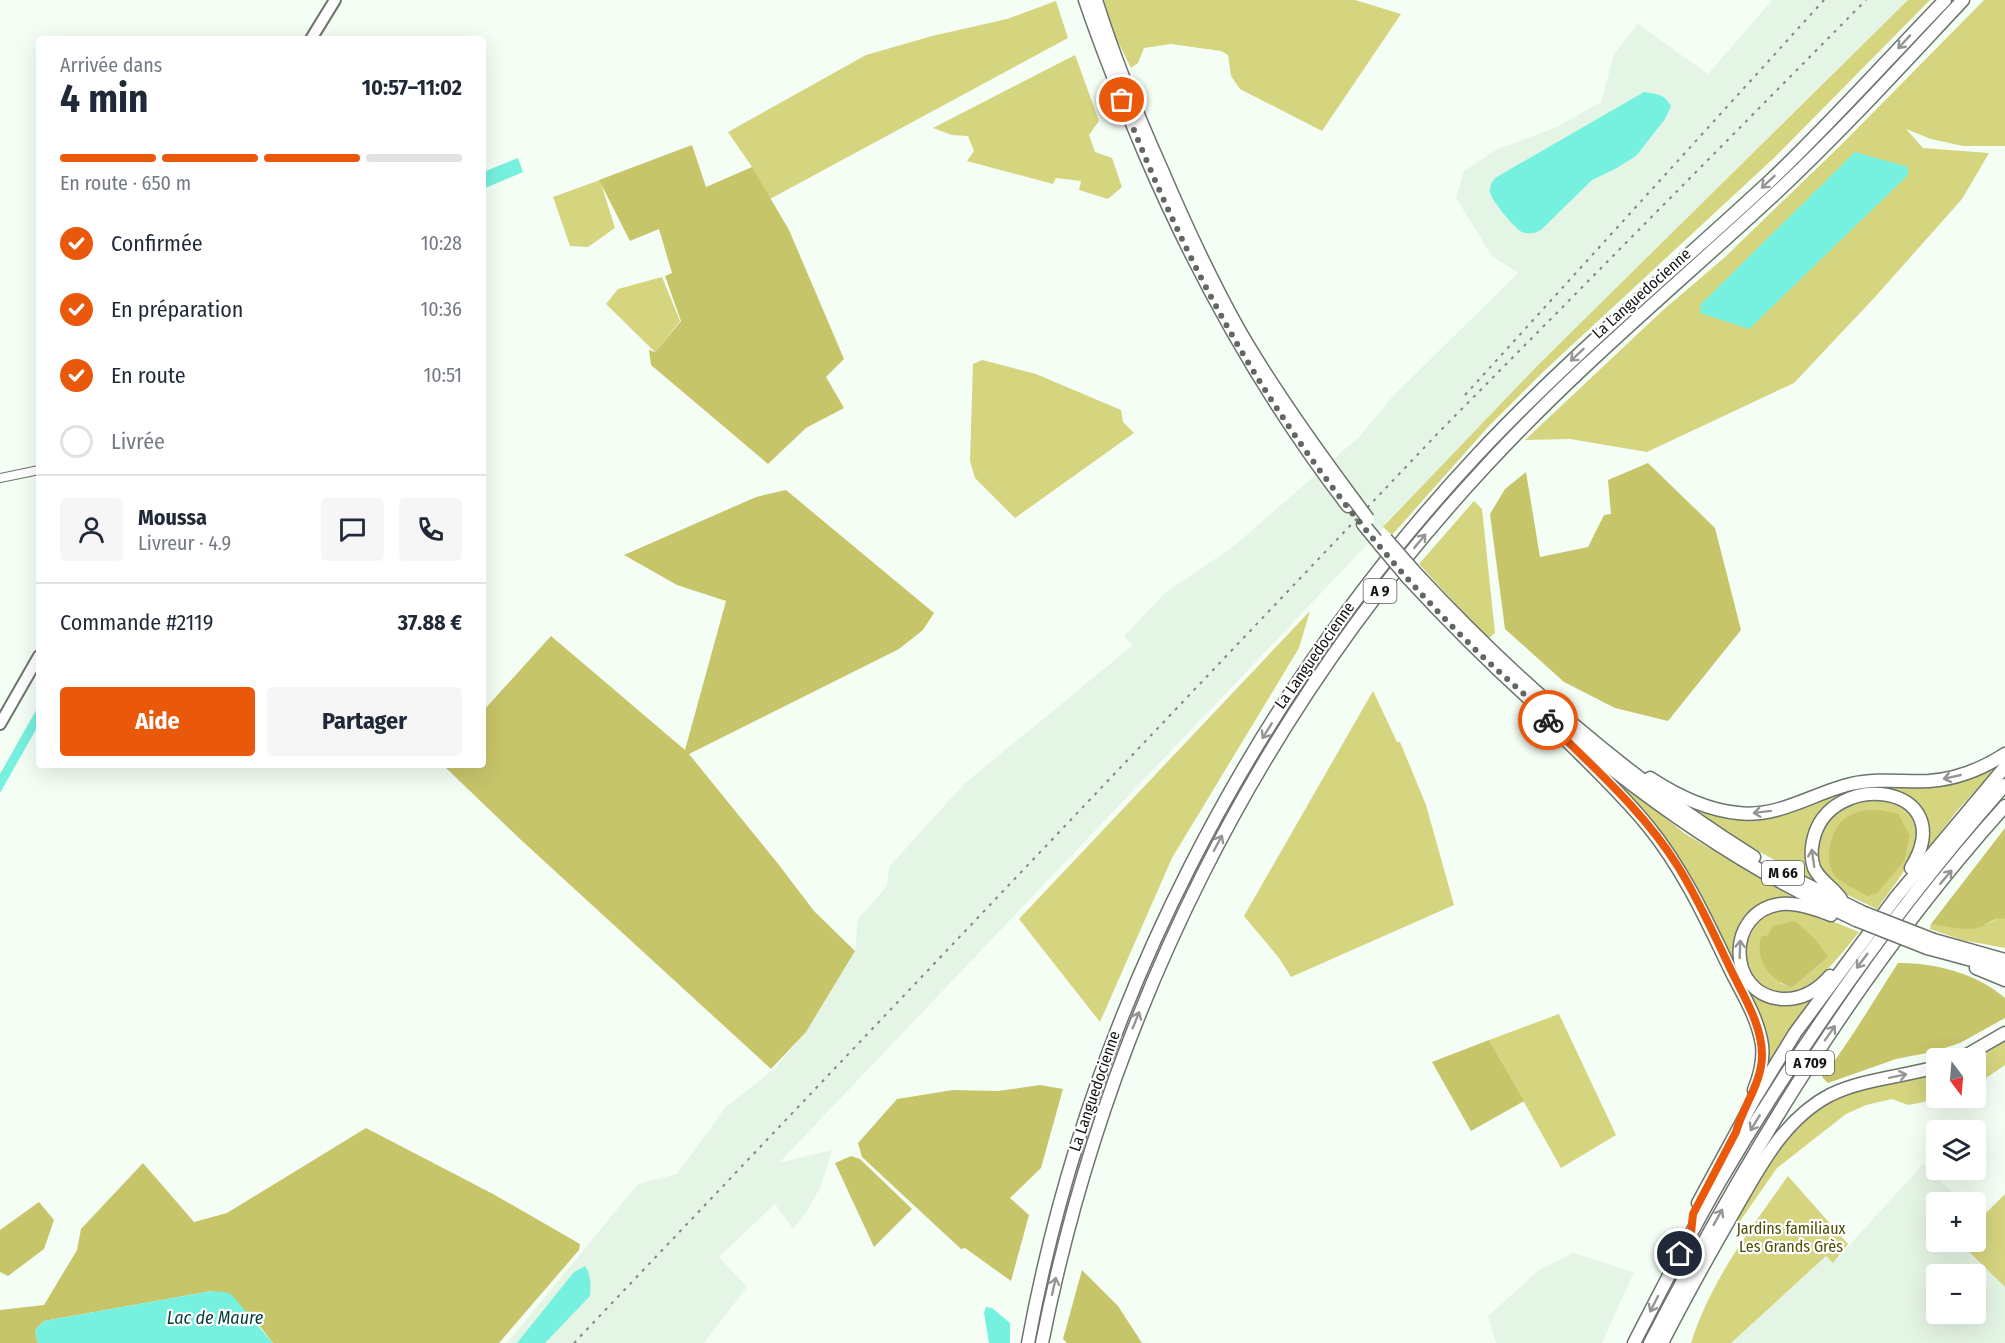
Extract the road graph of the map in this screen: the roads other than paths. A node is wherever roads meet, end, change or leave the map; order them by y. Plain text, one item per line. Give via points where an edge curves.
1 (335, 0) edge
2 (1085, 0) edge
3 (1096, 0) edge
4 (1945, 0) edge
5 (1963, 0) edge
6 (313, 36) edge
7 (36, 471) edge
8 (0, 478) edge
9 (1351, 503) junction
10 (1410, 573) junction
11 (36, 661) edge
12 (1542, 710) junction
13 (0, 724) edge
14 (2005, 754) edge
15 (1620, 763) junction
16 (2005, 767) edge
17 (2005, 785) edge
18 (2005, 806) edge
19 (1896, 897) junction
20 (1852, 913) junction
21 (1931, 944) junction
22 (1854, 952) junction
23 (1974, 952) junction
24 (2005, 952) edge
25 (1947, 954) junction
26 (2005, 960) edge
27 (2005, 969) edge
28 (2005, 980) edge
29 (2005, 1033) edge
30 (1979, 1048) edge
31 (1926, 1069) edge
32 (1736, 1132) junction
33 (1691, 1233) junction
34 (1028, 1343) edge
35 (1042, 1343) edge
36 (1634, 1343) edge
37 (1650, 1343) edge
38 (1662, 1343) edge

1 - 6 main road
2 - 9 highway, M 66 via 1128,116 1198,270 1257,376 1307,452
3 - 9 highway, M 66 via 1137,113 1205,265 1264,371
4 -> 34 highway, La Languedocienne / A 9 via 1795,157 1506,425 1402,542 1314,658 1225,801 1165,919 1130,1000 1071,1167
35 -> 5 highway, La Languedocienne / A 9 via 1091,1148 1147,994 1191,895 1230,821 1328,663 1417,544 1515,434 1808,163
7 - 8 street
9 - 10 highway, M 66, bridge
10 - 12 highway, M 66 via 1482,656
10 - 15 highway, M 66 via 1504,663
11 - 13 main road
12 - 20 highway, M 66 via 1626,780 1719,846
12 - 32 highway via 1552,726 1648,825 1676,864 1753,1015 1762,1047 1762,1067
14 -> 15 highway via 1989,765 1947,778 1851,784 1785,808 1740,814 1698,803 1632,765
15 - 20 highway, M 66 via 1732,844
16 - 19 highway
17 -> 33 highway, A 709 via 1912,894 1855,970 1769,1101
37 -> 18 highway, A 709 via 1749,1161 1819,1049 1937,888
20 -> 19 highway via 1814,868 1811,856 1817,827 1832,808 1845,800 1860,795 1889,796 1913,806 1920,817 1922,845
19 - 22 highway
20 - 21 highway, M 66, bridge
22 -> 20 highway via 1820,986 1792,999 1774,998 1757,990 1746,977 1739,948 1751,920 1765,909 1781,904 1797,904 1831,915
21 - 23 highway, M 66
21 - 25 highway, M 66
22 - 32 highway via 1795,1033
23 - 24 highway, M 66
23 - 26 highway, M 66
25 - 27 highway, M 66
25 - 28 highway, M 66 via 1950,960
29 - 30 highway
38 -> 31 highway via 1738,1204 1787,1129 1819,1102 1842,1090
32 - 33 highway via 1693,1214
33 -> 36 highway, A 709

